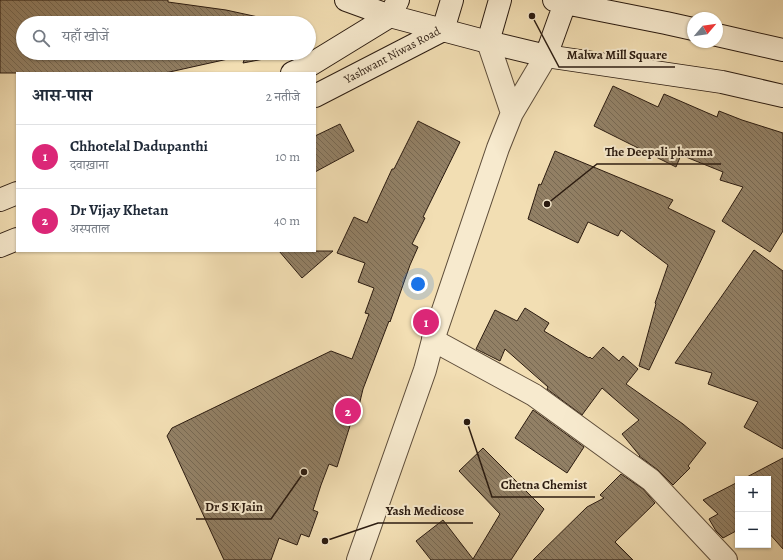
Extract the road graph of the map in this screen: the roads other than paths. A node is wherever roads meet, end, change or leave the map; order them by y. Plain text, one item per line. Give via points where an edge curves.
1 (346, 0) edge
2 (452, 0) edge
3 (500, 0) edge
4 (562, 1) edge
5 (394, 8) edge
6 (687, 27) edge
7 (443, 30) junction
8 (723, 36) edge
9 (488, 42) junction
10 (783, 50) edge
11 (546, 56) junction
12 (294, 72) edge
13 (316, 95) edge
14 (783, 96) edge
15 (512, 113) junction
16 (16, 193) edge
17 (0, 200) edge
18 (16, 239) edge
19 (0, 246) edge
20 (433, 340) junction
21 (358, 560) edge
22 (726, 560) edge

1 - 5 main road
2 - 7 main road, Yashwant Niwas Road
3 - 9 main road
4 - 6 main road
4 - 11 main road
5 - 7 main road
5 - 12 main road via 310,65
7 - 9 main road
7 - 13 main road, Yashwant Niwas Road
8 - 10 main road
9 - 11 main road
9 - 15 main road
11 - 14 main road via 722,82
11 - 15 main road
15 - 20 main road
16 - 17 main road
18 - 19 main road
20 - 21 main road via 425,370
20 - 22 main road via 534,395 651,480

